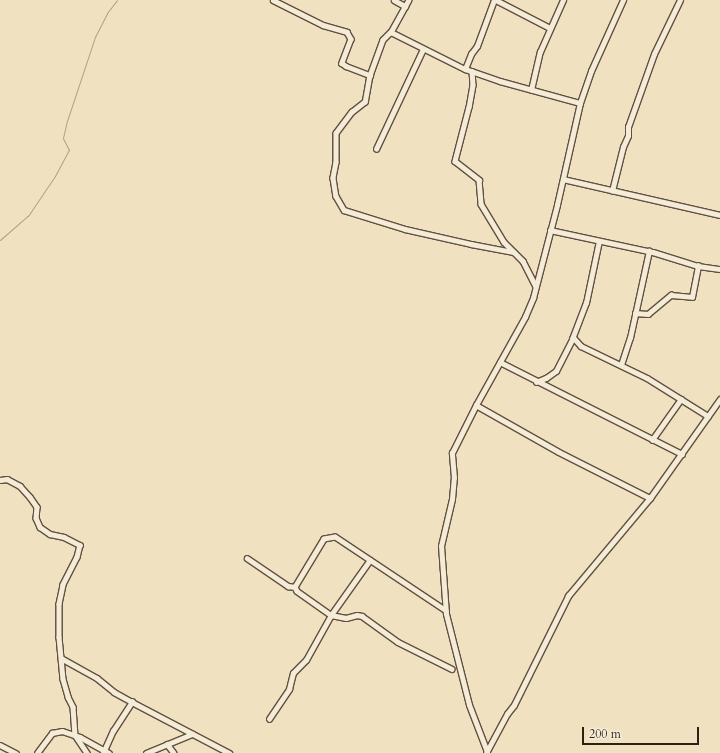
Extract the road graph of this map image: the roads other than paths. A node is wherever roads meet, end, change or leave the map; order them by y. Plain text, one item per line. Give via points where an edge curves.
1 (272, 0) edge
2 (394, 0) edge
3 (409, 0) edge
4 (495, 0) edge
5 (563, 0) edge
6 (623, 0) edge
7 (680, 0) edge
8 (405, 6) junction
9 (550, 28) junction
10 (391, 32) junction
11 (423, 49) junction
12 (465, 69) junction
13 (472, 71) junction
14 (370, 75) junction
15 (532, 90) junction
16 (580, 103) junction
17 (376, 149) dead end
18 (563, 179) junction
19 (612, 191) junction
20 (720, 215) edge
21 (550, 230) junction
22 (598, 241) junction
23 (649, 251) junction
24 (513, 252) junction
25 (698, 266) junction
26 (720, 269) edge
27 (536, 286) junction
28 (635, 313) junction
29 (573, 337) junction
30 (500, 362) junction
31 (621, 365) junction
32 (536, 382) junction
33 (680, 399) junction
34 (720, 399) edge
35 (476, 405) junction
36 (708, 416) junction
37 (652, 440) junction
38 (682, 454) junction
39 (0, 480) edge
40 (650, 498) junction
41 (247, 558) dead end
42 (370, 560) junction
43 (295, 587) junction
44 (446, 611) junction
45 (331, 615) junction
46 (61, 658) junction
47 (452, 669) dead end
48 (132, 702) junction
49 (269, 719) dead end
50 (192, 734) junction
51 (75, 735) junction
52 (168, 744) junction
53 (0, 745) edge
54 (104, 751) edge
55 (487, 752) edge
56 (16, 753) edge
57 (37, 753) edge
58 (87, 753) edge
59 (109, 753) edge
60 (146, 753) edge
61 (174, 753) edge
62 (230, 753) edge

1 - 14 street via 324,25 347,32 351,39 342,63
2 - 8 street
3 - 8 street
4 - 9 street
4 - 12 street
5 - 9 street
6 - 16 street via 591,71
7 - 19 street via 654,54 628,127 628,136
8 - 10 street
9 - 15 street via 540,52
10 - 11 street
10 - 14 street via 383,40
11 - 12 street
11 - 17 street
12 - 13 street
13 - 15 street
13 - 24 street via 473,85 455,161 479,180 481,204 497,232
14 - 24 street via 365,102 352,112 336,135 334,185 343,209 405,229
15 - 16 street
16 - 18 street
18 - 19 street
18 - 21 street
19 - 20 street
21 - 22 street
21 - 27 street
22 - 23 street
22 - 29 street via 586,303
23 - 25 street
23 - 28 street
24 - 27 street via 523,261
25 - 26 street
25 - 28 street via 692,297 671,295 648,314
27 - 30 street via 525,317
28 - 31 street
29 - 31 street via 595,355
29 - 32 street via 556,371
30 - 32 street
30 - 35 street
31 - 33 street
32 - 37 street
33 - 36 street
33 - 37 street
34 - 36 street
35 - 40 street via 559,452
35 - 44 street via 452,453 452,499 441,546
36 - 38 street
37 - 38 street
38 - 40 street
39 - 46 street via 7,479 20,486 30,497 38,507 36,518 40,527 50,534 64,537 80,545 63,585 59,604
40 - 55 street via 568,596 514,705
41 - 43 street via 288,586
42 - 43 street via 335,537 324,540
42 - 44 street
42 - 45 street
43 - 45 street via 296,591
44 - 55 street via 469,705
45 - 47 street via 346,618 362,616 398,642
45 - 49 street via 306,660 293,673 290,689
46 - 48 street
46 - 51 street via 72,707
48 - 50 street
48 - 54 street via 113,731
50 - 52 street
50 - 62 street
51 - 54 street
51 - 57 street via 62,731 52,733
51 - 58 street
52 - 60 street
52 - 61 street
53 - 56 street
54 - 59 street

